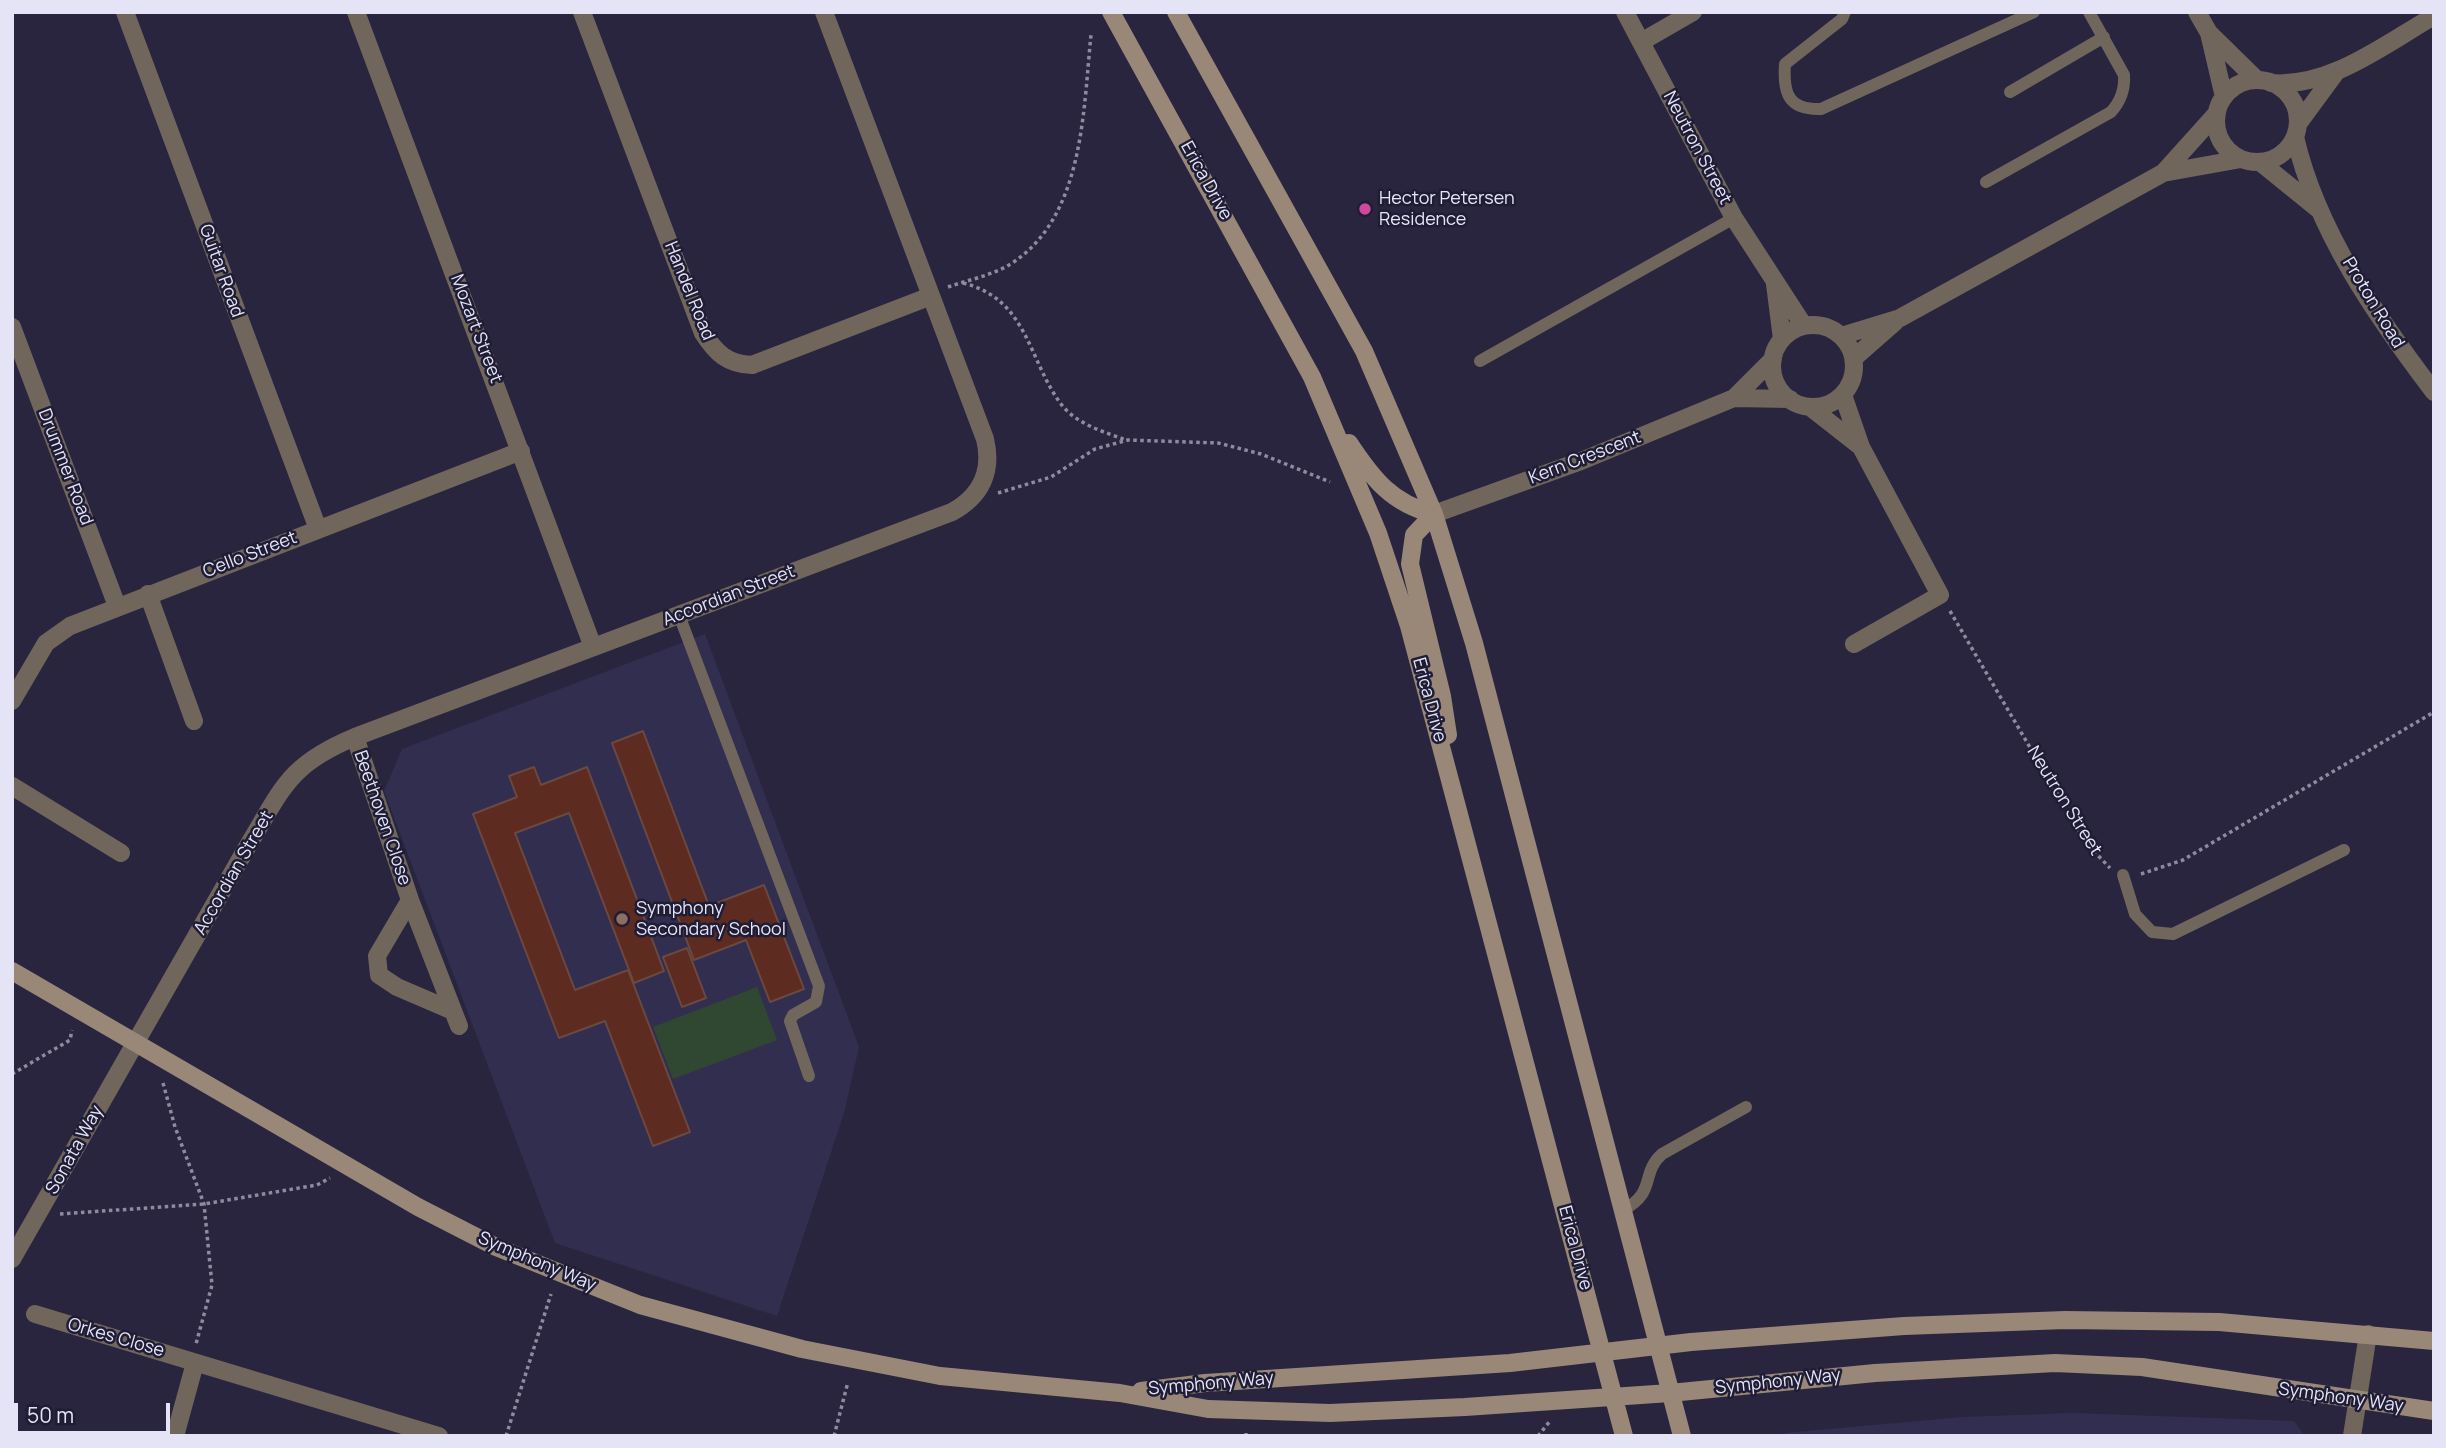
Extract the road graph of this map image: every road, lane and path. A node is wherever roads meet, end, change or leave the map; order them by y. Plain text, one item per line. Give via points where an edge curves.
1 (125, 12) edge
2 (356, 12) edge
3 (582, 12) edge
4 (824, 12) edge
5 (1111, 12) edge
6 (1176, 12) edge
7 (1625, 12) edge
8 (1693, 12) edge
9 (1845, 12) edge
10 (2034, 12) edge
11 (2090, 12) edge
12 (2197, 12) edge
13 (2434, 16) edge
14 (2209, 33) junction
15 (1091, 35) dead end
16 (2104, 37) junction
17 (1641, 42) junction
18 (2337, 71) junction
19 (2264, 81) junction
20 (2010, 92) dead end
21 (2224, 97) junction
22 (2217, 113) junction
23 (2296, 130) junction
24 (2241, 159) junction
25 (2260, 162) junction
26 (2163, 173) junction
27 (1986, 182) dead end
28 (2318, 209) junction
29 (1734, 218) junction
30 (1775, 281) junction
31 (961, 282) junction
32 (937, 292) junction
33 (1900, 318) junction
34 (1804, 326) junction
35 (12, 327) edge
36 (1841, 335) junction
37 (1782, 339) junction
38 (1854, 358) junction
39 (1773, 359) junction
40 (1480, 361) dead end
41 (2434, 393) edge
42 (1843, 395) junction
43 (1734, 398) junction
44 (1790, 399) junction
45 (1324, 404) junction
46 (1810, 407) junction
47 (1128, 440) junction
48 (1861, 447) junction
49 (521, 451) junction
50 (1330, 482) dead end
51 (993, 494) dead end
52 (1434, 514) junction
53 (317, 529) junction
54 (148, 594) junction
55 (1940, 594) junction
56 (117, 606) junction
57 (679, 615) junction
58 (1854, 644) dead end
59 (593, 647) junction
60 (12, 701) edge
61 (2434, 712) edge
62 (194, 721) dead end
63 (355, 737) junction
64 (12, 786) edge
65 (1459, 815) junction
66 (2344, 850) dead end
67 (121, 853) dead end
68 (2123, 875) junction
69 (410, 900) junction
70 (12, 971) edge
71 (72, 1030) dead end
72 (137, 1042) junction
73 (12, 1074) edge
74 (809, 1076) dead end
75 (163, 1083) dead end
76 (1746, 1107) dead end
77 (330, 1178) dead end
78 (204, 1204) junction
79 (1623, 1210) junction
80 (54, 1215) dead end
81 (14, 1254) edge
82 (551, 1294) dead end
83 (35, 1314) dead end
84 (2368, 1334) junction
85 (2434, 1341) edge
86 (1658, 1346) junction
87 (1602, 1352) junction
88 (195, 1363) junction
89 (848, 1382) dead end
90 (1120, 1393) junction
91 (1670, 1393) junction
92 (1615, 1396) junction
93 (2358, 1402) junction
94 (2434, 1411) edge
95 (1550, 1421) dead end
96 (175, 1436) edge
97 (439, 1436) edge
98 (506, 1436) edge
99 (834, 1436) edge
100 (1538, 1436) edge
101 (1624, 1436) edge
102 (1682, 1436) edge
103 (2352, 1436) edge

1 - 53 street, Guitar Road
2 - 49 street, Mozart Street
3 - 32 street, Handel Road via 703,332 724,359 752,365
4 - 32 street, Accordian Street
5 - 45 main road, Erica Drive
6 - 52 main road via 1364,351
7 - 17 street, Neutron Street
8 - 17 street
9 - 10 lane via 1785,64 1783,85 1792,101 1805,110 1821,109
11 - 16 lane
12 - 14 street
13 - 18 street
14 - 19 street
14 - 21 street
15 - 31 path via 1077,148 1066,193 1031,246 1010,264
16 - 20 lane
16 - 27 lane via 2124,75 2119,103 2111,112
17 - 29 street, Neutron Street
18 - 19 street via 2284,84
18 - 23 street
19 - 21 street via 2243,82
19 - 23 street via 2291,99
21 - 22 street
22 - 24 street via 2221,141
22 - 26 street
23 - 25 street via 2278,156
23 - 28 street, Proton Road via 2302,167
24 - 25 street
24 - 26 street
25 - 28 street, Proton Road
26 - 33 street
28 - 41 street, Proton Road via 2373,306
29 - 30 street, Neutron Street
29 - 40 lane
30 - 34 street, Neutron Street
30 - 37 street, Neutron Street
31 - 32 path
31 - 47 path via 1008,309 1029,337 1062,405 1077,418
32 - 57 street, Accordian Street via 988,451 987,474 973,497 952,512
33 - 36 street
33 - 38 street
34 - 36 street via 1830,328
34 - 37 street
35 - 56 street, Drummer Road
36 - 38 street
37 - 39 street
38 - 42 street via 1850,384
39 - 43 street, Kern Crescent
39 - 44 street via 1776,381
42 - 46 street
42 - 48 street
43 - 44 street, Kern Crescent
43 - 52 street, Kern Crescent via 1581,461
44 - 46 street
45 - 52 main road via 1371,476 1393,498
45 - 65 main road, Erica Drive via 1378,533 1409,626
46 - 48 street
47 - 50 path via 1218,443 1261,453
47 - 51 path via 1095,449 1051,477
48 - 55 street
49 - 53 street, Cello Street
49 - 59 street, Mozart Street
52 - 65 main road via 1414,535 1410,564 1442,696
52 - 79 main road via 1474,643
53 - 54 street, Cello Street
54 - 56 street, Cello Street
54 - 62 street
55 - 58 street
55 - 68 path, Neutron Street via 2086,843 2105,865
56 - 60 street, Cello Street via 70,626 46,643
57 - 59 street, Accordian Street
57 - 74 lane via 819,986 816,1002 789,1021
59 - 63 street, Accordian Street
61 - 68 path via 2183,860 2148,874
63 - 69 street, Beethoven Close
63 - 72 street, Accordian Street via 324,750 293,774
64 - 67 street
65 - 87 main road, Erica Drive
66 - 68 lane via 2173,934 2152,932 2135,914
69 - 69 street, Beethoven Close via 456,1019 379,975 377,956
70 - 72 main road, Symphony Way
71 - 73 path via 70,1040
72 - 81 street, Sonata Way
72 - 90 main road, Symphony Way via 418,1207 496,1247 640,1305 802,1349 928,1373
75 - 78 path
76 - 79 lane via 1656,1159 1642,1197
77 - 78 path via 317,1185
78 - 80 path
78 - 88 path via 212,1285
79 - 86 main road
82 - 98 path
83 - 88 street, Orkes Close
84 - 85 main road, Symphony Way
84 - 86 main road, Symphony Way via 2219,1322 2065,1320 1904,1326
84 - 93 street
86 - 87 main road, Symphony Way
86 - 91 main road
87 - 90 main road, Symphony Way
87 - 92 main road, Erica Drive
88 - 96 street
88 - 97 street, Orkes Close
89 - 99 path
90 - 92 main road, Symphony Way via 1208,1409 1330,1413
91 - 92 main road, Symphony Way
91 - 93 main road, Symphony Way via 1875,1373 2055,1363 2142,1367
91 - 102 main road
92 - 101 main road, Erica Drive
93 - 94 main road, Symphony Way
93 - 103 street
95 - 100 path

